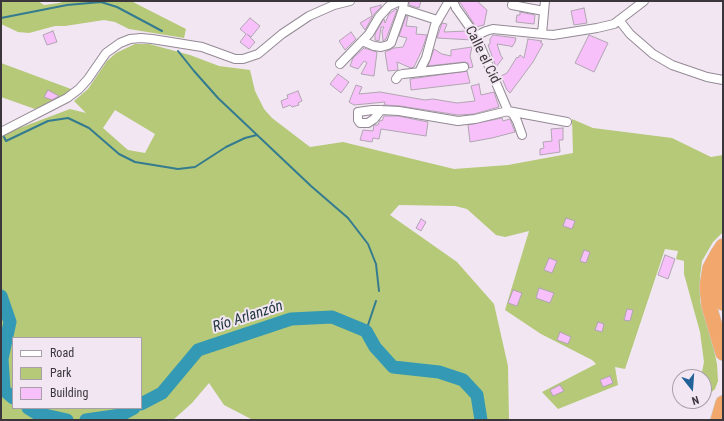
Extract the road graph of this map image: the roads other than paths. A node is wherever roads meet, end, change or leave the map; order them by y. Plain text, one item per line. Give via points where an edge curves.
1 (350, 1) edge
2 (449, 1) edge
3 (453, 1) edge
4 (545, 1) edge
5 (644, 1) edge
6 (402, 4) edge
7 (512, 4) dead end
8 (544, 10) junction
9 (437, 20) junction
10 (619, 20) junction
11 (542, 34) junction
12 (476, 36) junction
13 (362, 41) junction
14 (340, 64) dead end
15 (464, 67) dead end
16 (419, 72) junction
17 (396, 79) dead end
18 (723, 80) edge
19 (381, 110) dead end
20 (508, 111) junction
21 (567, 122) dead end
22 (1, 132) edge
23 (522, 135) dead end
24 (723, 246) edge
25 (723, 267) edge
26 (723, 303) edge
27 (723, 353) edge
28 (723, 403) edge
29 (718, 420) edge

1 - 22 street via 309,16 258,54 244,59 235,59 202,47 141,38 130,39 106,53 88,79 67,98
2 - 9 street
3 - 12 street, Calle el Cid
4 - 8 street
5 - 10 street
6 - 9 street
6 - 13 street via 389,6
6 - 13 street via 392,40 388,45 374,46
7 - 8 street
8 - 11 street
9 - 16 street via 426,58
10 - 11 street via 614,24 590,30
10 - 18 street via 630,34 653,54 672,65
11 - 12 street via 493,29
12 - 20 street, Calle el Cid
13 - 14 street
15 - 16 street
16 - 17 street via 399,75
19 - 20 street via 458,121
20 - 21 street
20 - 23 street, Calle el Cid via 513,114
24 - 27 highway via 710,268 707,287 709,306
25 - 26 highway via 720,280
28 - 29 highway

